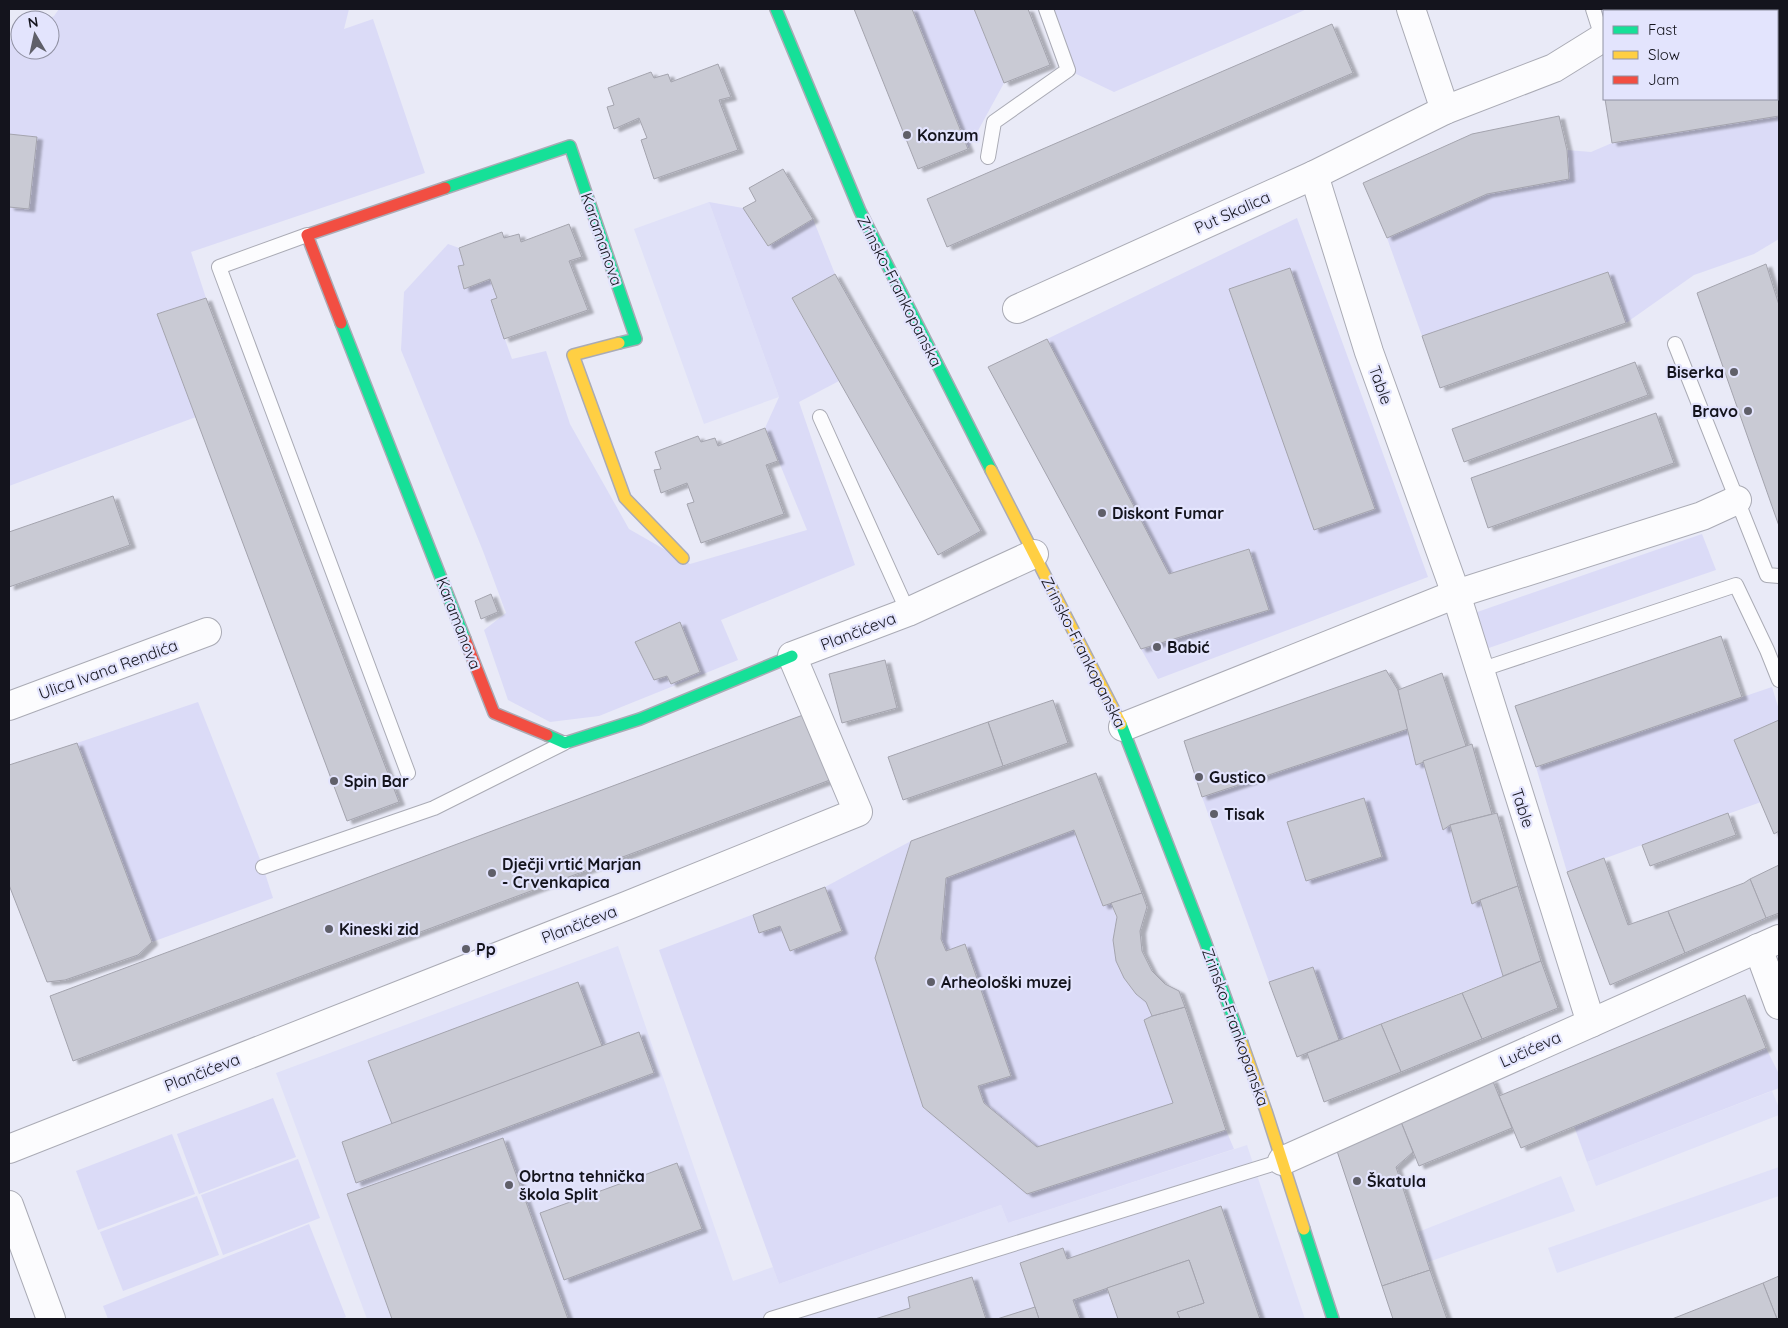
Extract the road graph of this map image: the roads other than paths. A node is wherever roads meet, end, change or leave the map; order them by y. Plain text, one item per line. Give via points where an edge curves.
1 (776, 9) edge
2 (1046, 9) edge
3 (1411, 9) edge
4 (1593, 9) edge
5 (1603, 37) edge
6 (1445, 110) junction
7 (988, 157) dead end
8 (1314, 175) junction
9 (308, 235) junction
10 (1017, 309) dead end
11 (1675, 344) dead end
12 (820, 417) dead end
13 (1736, 500) junction
14 (1034, 554) junction
15 (684, 558) dead end
16 (1779, 576) edge
17 (1456, 594) junction
18 (908, 612) junction
19 (207, 632) dead end
20 (792, 656) junction
21 (1480, 670) junction
22 (1779, 680) edge
23 (9, 706) edge
24 (1123, 727) junction
25 (565, 743) junction
26 (408, 773) dead end
27 (263, 867) dead end
28 (1769, 943) edge
29 (1779, 1005) edge
30 (1590, 1022) junction
31 (9, 1148) edge
32 (1282, 1161) junction
33 (9, 1205) edge
34 (51, 1319) edge
35 (771, 1319) edge
36 (1333, 1319) edge

1 - 14 street, Zrinsko-Frankopanska via 860,211
2 - 7 lane via 1068,70 994,122
3 - 6 street
4 - 5 lane
5 - 6 street, Put Skalica via 1554,68
6 - 8 street, Put Skalica
8 - 10 street, Put Skalica
8 - 17 street, Table via 1369,352
9 - 15 street, Karamanova via 570,146 636,339 573,355 625,498
9 - 25 street, Karamanova via 494,713
9 - 26 lane, Karamanova via 219,267
11 - 13 lane
12 - 18 lane
13 - 16 lane via 1767,575
13 - 17 street via 1702,516
14 - 18 street, Plančićeva
14 - 24 street, Zrinsko-Frankopanska
17 - 21 street, Table
17 - 24 street
18 - 20 street, Plančićeva
19 - 23 street, Ulica Ivana Rendića
20 - 25 street via 640,719
20 - 31 street, Plančićeva via 858,812
21 - 22 lane via 1736,585
21 - 30 street, Table
24 - 32 street, Zrinsko-Frankopanska via 1205,940
25 - 27 lane via 434,808
28 - 29 street
28 - 30 street, Lučićeva
30 - 32 street, Lučićeva
32 - 35 lane
32 - 36 street, Zrinsko-Frankopanska
33 - 34 street

